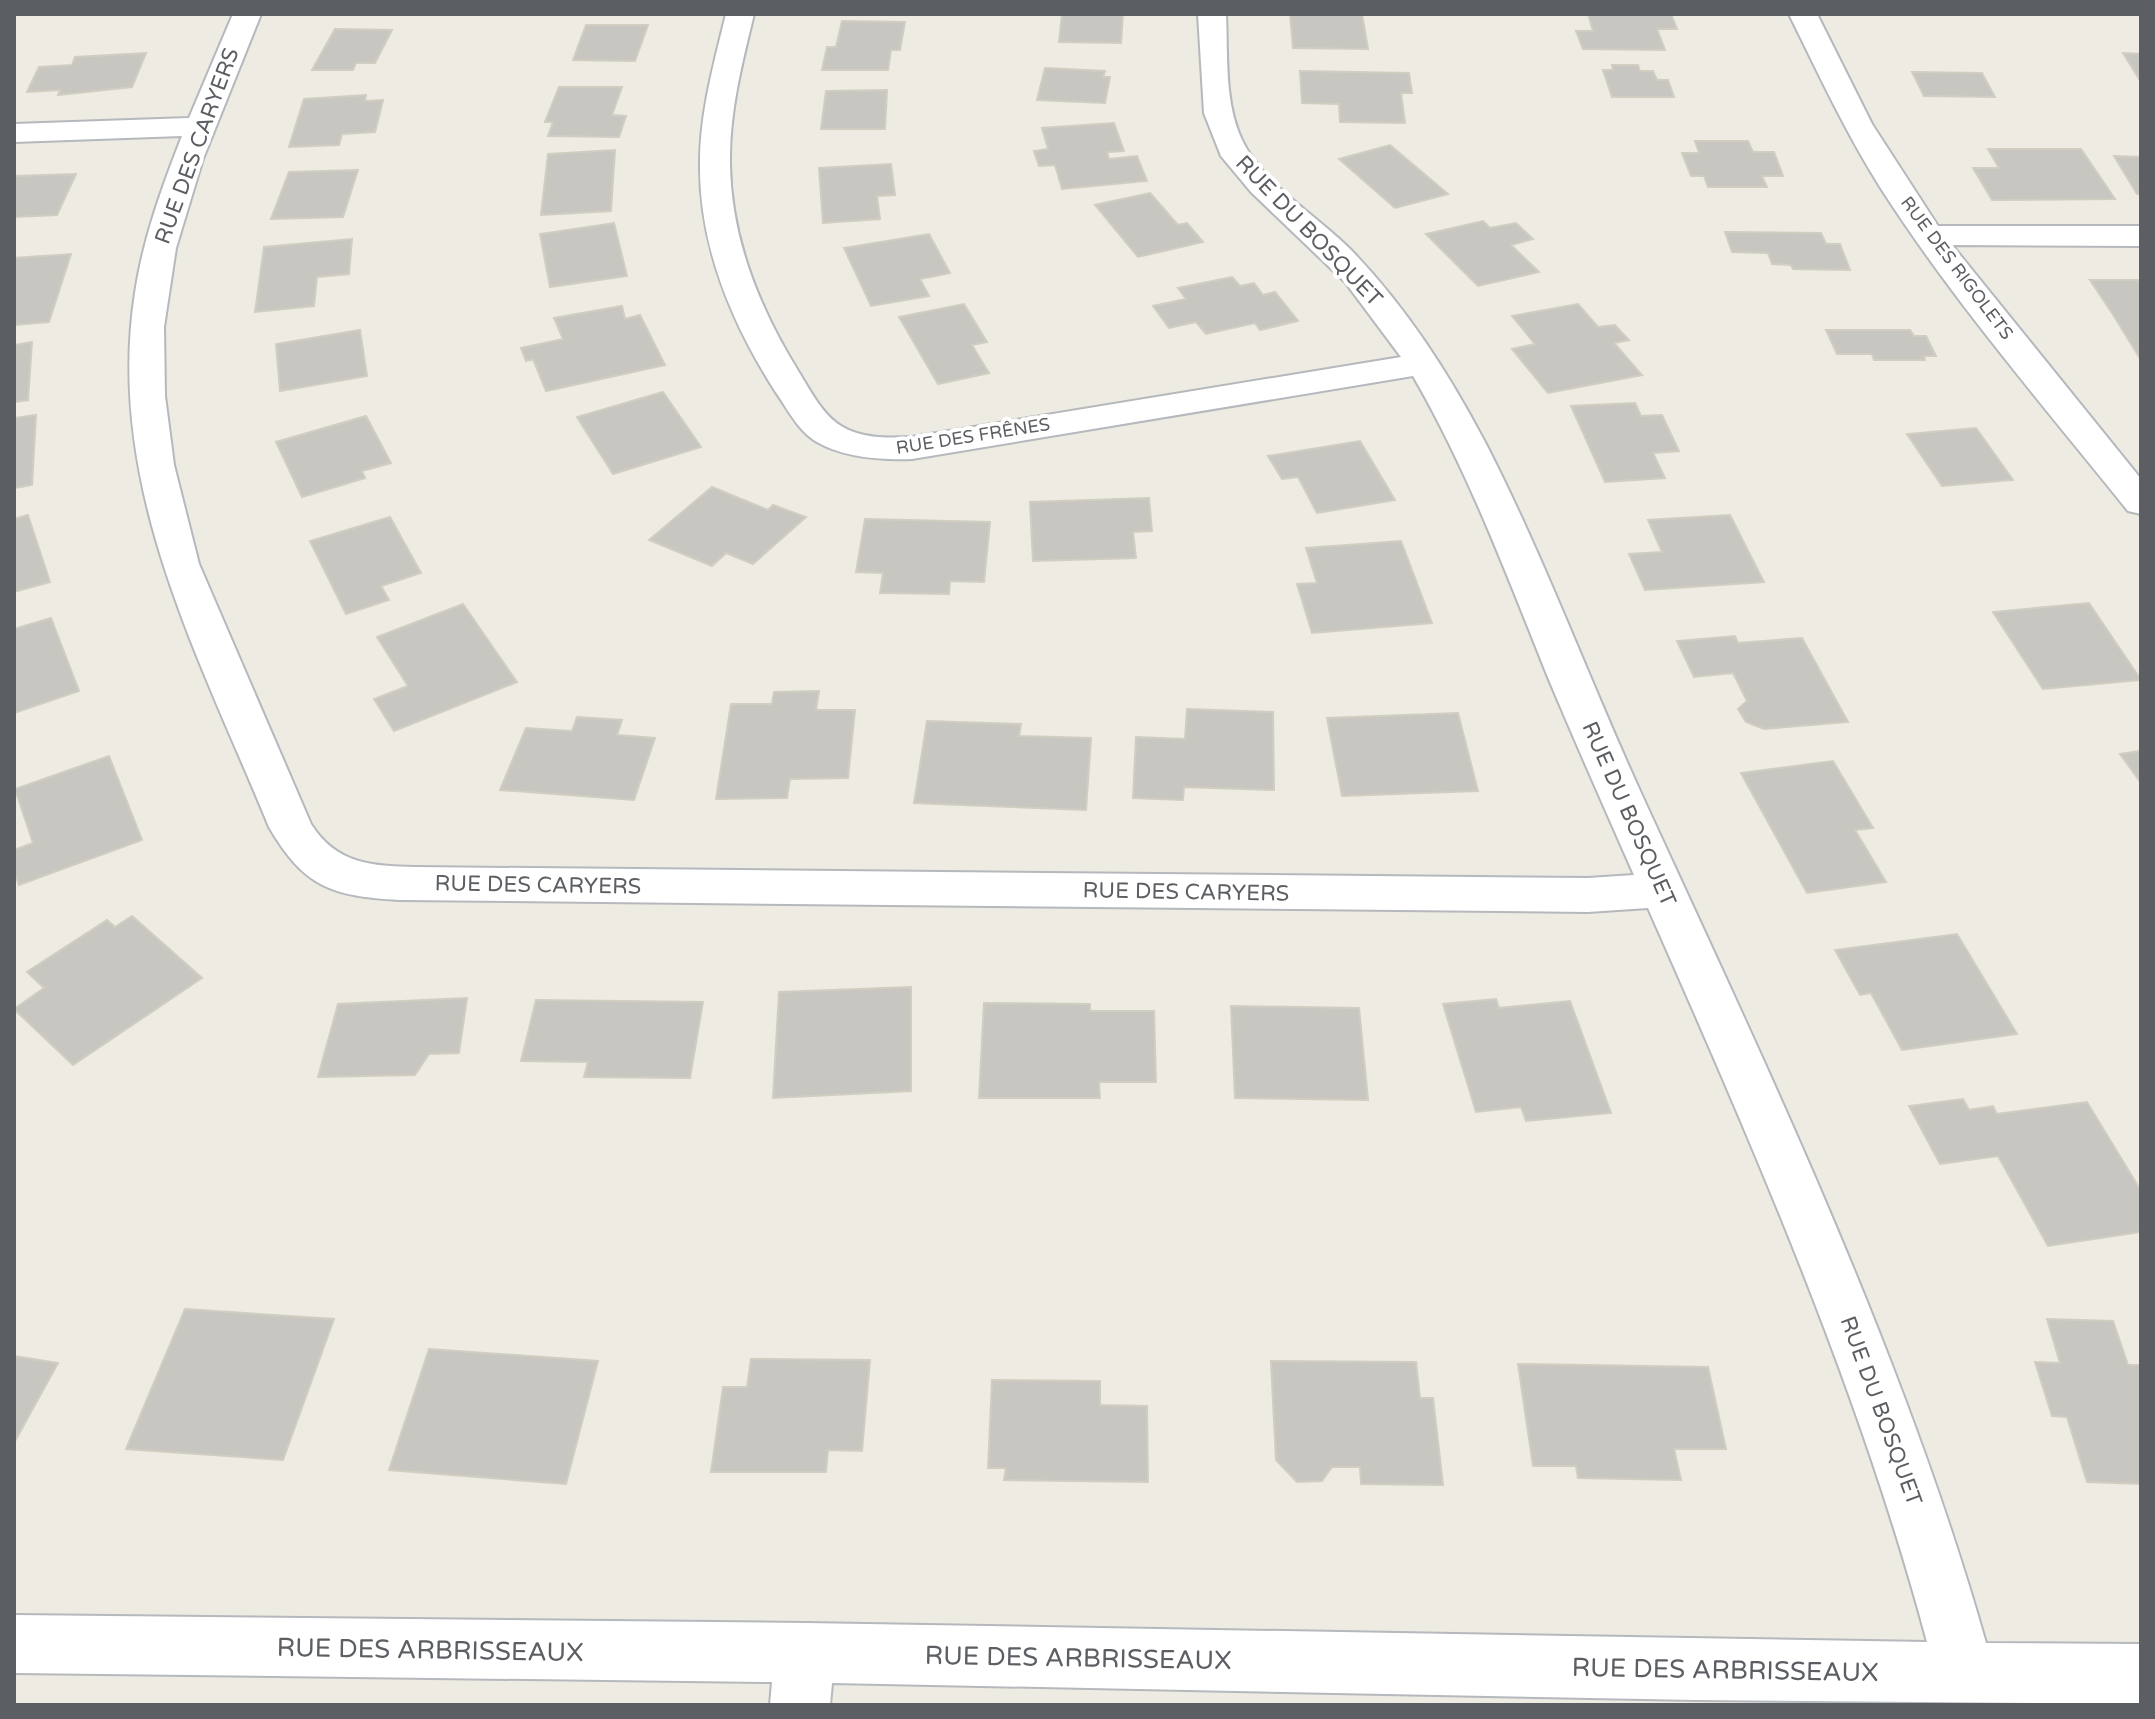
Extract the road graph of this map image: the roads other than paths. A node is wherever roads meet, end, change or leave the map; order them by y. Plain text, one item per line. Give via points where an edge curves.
1 (247, 14) edge
2 (740, 14) edge
3 (1212, 14) edge
4 (1803, 14) edge
5 (200, 127) junction
6 (14, 133) edge
7 (1930, 235) junction
8 (2141, 236) edge
9 (1424, 364) junction
10 (2141, 503) edge
11 (1663, 890) junction
12 (14, 1644) edge
13 (1965, 1673) junction
14 (2141, 1674) edge
15 (802, 1679) edge

1 - 5 street, RUE DES CARYERS
2 - 9 street, RUE DES FRÊNES via 716,124 716,195 724,252 769,353 828,433 866,447 912,448
3 - 9 street, RUE DU BOSQUET via 1220,119 1235,155 1340,258
4 - 7 street, RUE DES RIGOLETS via 1865,137
5 - 6 street
5 - 11 street, RUE DES CARYERS via 175,195 151,296 147,369 157,472 180,564 227,678 291,827 308,854 325,867 366,880 430,884 1572,895
7 - 8 street
7 - 10 street, RUE DES RIGOLETS
9 - 11 street, RUE DU BOSQUET via 1515,545
11 - 13 street, RUE DU BOSQUET via 1873,1381
12 - 15 street, RUE DES ARBRISSEAUX
13 - 14 street, RUE DES ARBRISSEAUX
13 - 15 street, RUE DES ARBRISSEAUX

